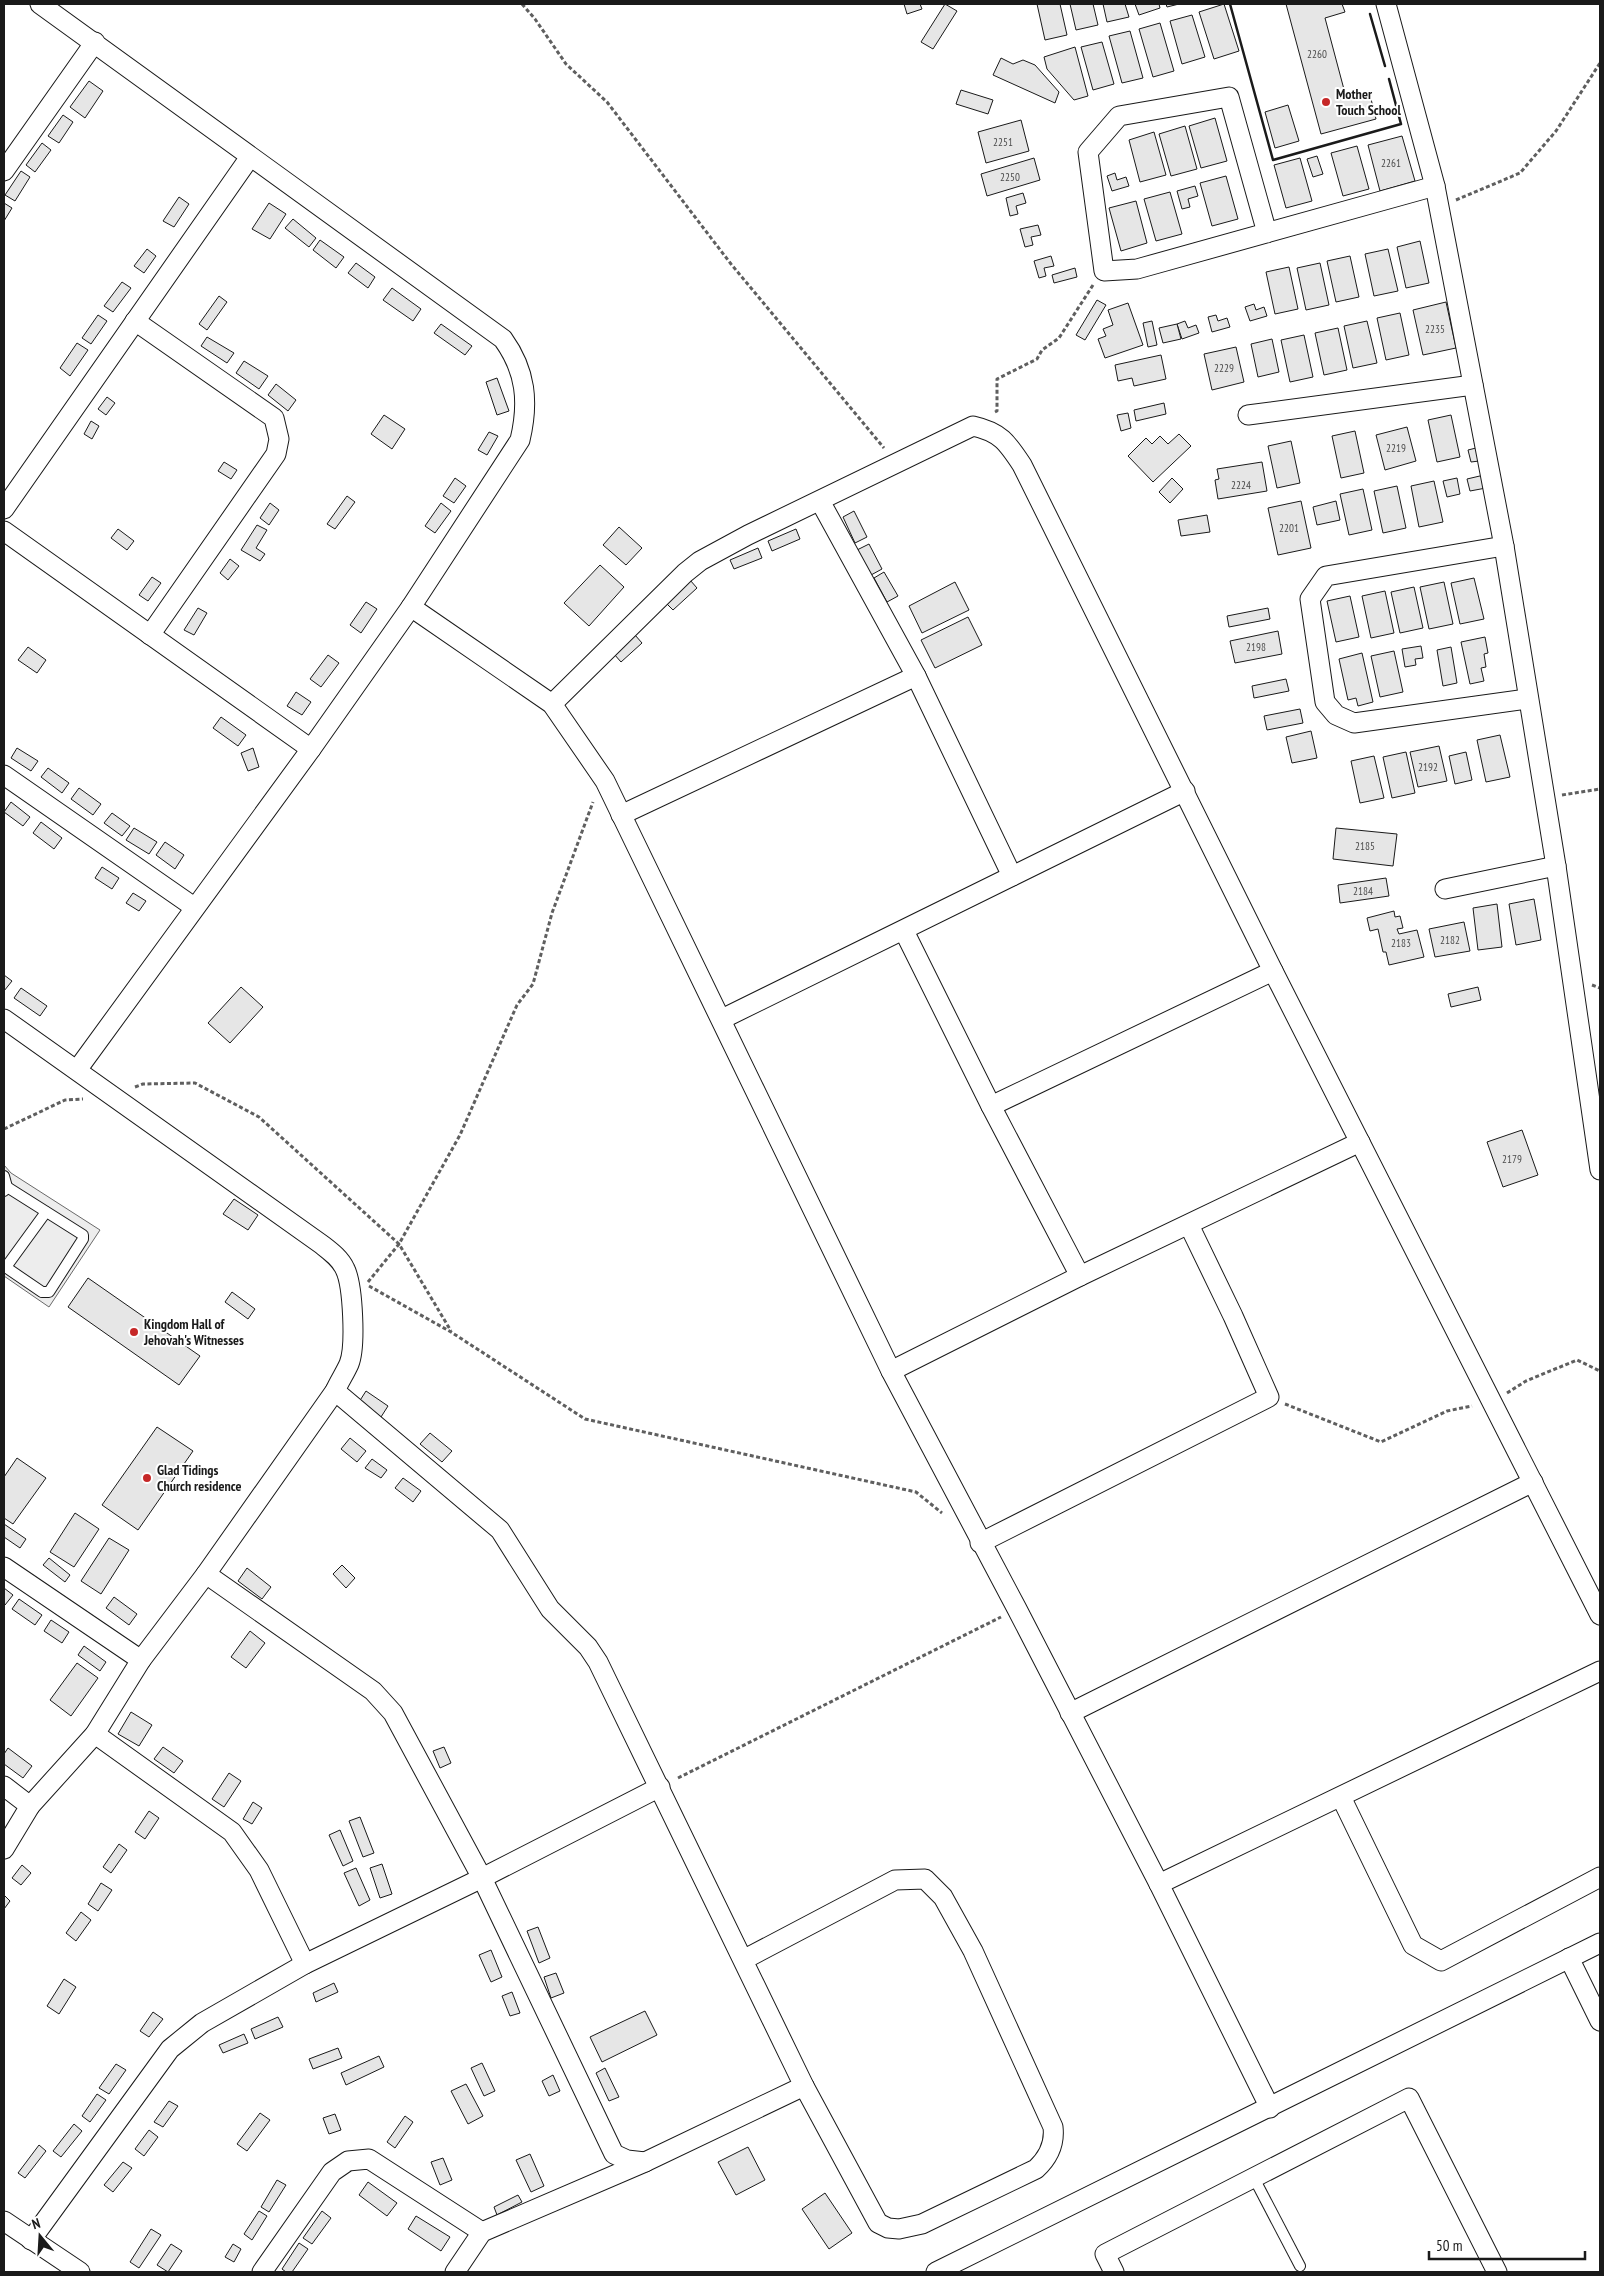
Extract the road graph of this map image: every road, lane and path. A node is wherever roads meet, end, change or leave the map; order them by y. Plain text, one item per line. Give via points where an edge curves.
1 (40, 4) edge
2 (522, 4) edge
3 (1386, 4) edge
4 (95, 42) junction
5 (1600, 62) edge
6 (250, 157) junction
7 (4, 171) edge
8 (1435, 186) junction
9 (1439, 206) junction
10 (1266, 233) junction
11 (1104, 271) junction
12 (135, 321) junction
13 (1473, 385) junction
14 (1248, 415) dead end
15 (972, 426) junction
16 (897, 463) junction
17 (820, 501) junction
18 (4, 509) edge
19 (4, 531) edge
20 (1504, 546) junction
21 (412, 607) junction
22 (150, 635) junction
23 (916, 676) junction
24 (1527, 699) junction
25 (552, 704) junction
26 (312, 749) junction
27 (4, 776) edge
28 (605, 782) junction
29 (1600, 789) edge
30 (1185, 791) junction
31 (1544, 798) junction
32 (621, 814) junction
33 (1556, 866) junction
34 (1012, 876) junction
35 (1444, 889) dead end
36 (194, 907) junction
37 (904, 931) junction
38 (1274, 971) junction
39 (4, 1019) edge
40 (722, 1019) junction
41 (77, 1070) junction
42 (110, 1096) junction
43 (991, 1106) junction
44 (4, 1129) edge
45 (1360, 1142) junction
46 (1600, 1170) edge
47 (4, 1176) edge
48 (5, 1189) edge
49 (46, 1212) junction
50 (1189, 1225) junction
51 (399, 1244) junction
52 (5, 1266) edge
53 (1080, 1276) junction
54 (451, 1332) junction
55 (891, 1371) junction
56 (1600, 1371) edge
57 (335, 1391) junction
58 (1269, 1397) junction
59 (1493, 1402) junction
60 (1533, 1482) junction
61 (944, 1515) dead end
62 (980, 1543) junction
63 (4, 1567) edge
64 (206, 1574) junction
65 (1017, 1609) junction
66 (1600, 1615) edge
67 (141, 1660) junction
68 (1600, 1671) edge
69 (1070, 1713) junction
70 (95, 1734) junction
71 (4, 1786) edge
72 (660, 1787) junction
73 (1342, 1797) junction
74 (30, 1806) junction
75 (4, 1849) edge
76 (1600, 1877) edge
77 (482, 1878) junction
78 (1159, 1884) junction
79 (1600, 1943) edge
80 (1569, 1958) junction
81 (743, 1960) junction
82 (305, 1964) junction
83 (1600, 2021) edge
84 (804, 2086) junction
85 (1270, 2108) junction
86 (645, 2162) junction
87 (1254, 2178) junction
88 (4, 2221) edge
89 (482, 2232) junction
90 (31, 2240) junction
91 (1300, 2266) dead end
92 (80, 2272) edge
93 (262, 2272) edge
94 (455, 2272) edge
95 (936, 2272) edge
96 (1114, 2272) edge
97 (1497, 2272) edge

1 - 4 street
2 - 16 path via 566,64 607,102 731,264
3 - 8 street
4 - 6 street
4 - 7 street
5 - 9 path via 1556,131 1520,173
6 - 12 street
6 - 21 street via 503,339 521,371 526,391 526,416 520,440
8 - 9 street
8 - 10 street
9 - 13 street
10 - 11 street via 1137,269
10 - 11 street via 1229,98 1119,116 1088,152
11 - 15 path via 1059,338 1042,350 1037,359 997,379 997,411
12 - 18 street
12 - 22 street via 274,418 279,439 276,454
13 - 14 street
13 - 20 street
15 - 16 street
15 - 30 street via 988,429 1005,440 1022,465
16 - 17 street
17 - 23 street
17 - 25 street via 748,535 685,573
19 - 22 street
20 - 24 street
20 - 24 street via 1326,576 1310,599 1325,702 1336,716 1354,723
21 - 25 street
21 - 26 street
22 - 26 street
23 - 32 street
23 - 34 street
24 - 31 street
25 - 28 street
26 - 36 street
27 - 36 street
28 - 32 street
28 - 51 path via 592,804 571,857 533,984 517,1005 460,1135
29 - 31 path
30 - 34 street
30 - 38 street
31 - 33 street
32 - 40 street
33 - 35 street
33 - 46 street
34 - 37 street
36 - 41 street
37 - 40 street
37 - 43 street
38 - 43 street
38 - 45 street
39 - 41 street
40 - 55 street
41 - 42 street
42 - 44 path via 65,1100
42 - 51 path via 143,1084 195,1083 259,1117
42 - 57 street via 335,1255 345,1269 352,1308 350,1362
43 - 53 street
45 - 50 street
45 - 59 street
47 - 48 lane
48 - 49 lane
49 - 52 lane
49 - 52 lane via 83,1235 84,1239 50,1292 42,1292
50 - 53 street
50 - 58 street
51 - 54 path
51 - 54 path via 366,1284
53 - 55 street
54 - 61 path via 585,1419 916,1492
55 - 62 street
56 - 59 path via 1577,1360 1526,1381
57 - 64 street
57 - 72 street via 500,1530 550,1609 588,1647 598,1662
58 - 59 path via 1380,1442 1446,1411
58 - 62 street
59 - 60 street
60 - 66 street
60 - 69 street
62 - 65 street
63 - 67 street
64 - 67 street
64 - 77 street via 374,1691 393,1713
65 - 69 street
65 - 72 path
67 - 70 street
68 - 73 street
69 - 78 street
70 - 74 street
70 - 82 street via 232,1832 259,1870
71 - 74 street
72 - 77 street
72 - 81 street
73 - 76 street via 1414,1945 1441,1961
73 - 78 street
74 - 75 street
77 - 82 street
77 - 86 street via 614,2154 627,2160
78 - 85 street
79 - 80 street
80 - 83 street
80 - 85 street
81 - 84 street
81 - 84 street via 895,1880 925,1879 943,1896 973,1951 1053,2127 1052,2143 1045,2161 1036,2169 922,2224 910,2228 888,2228 878,2223
82 - 90 street via 202,2023 170,2048
84 - 86 street
85 - 95 street
86 - 89 street
87 - 91 lane
87 - 96 street via 1105,2254
87 - 97 street via 1409,2098
88 - 90 street
89 - 93 street via 369,2159 348,2161 332,2172
89 - 94 street
90 - 92 street

